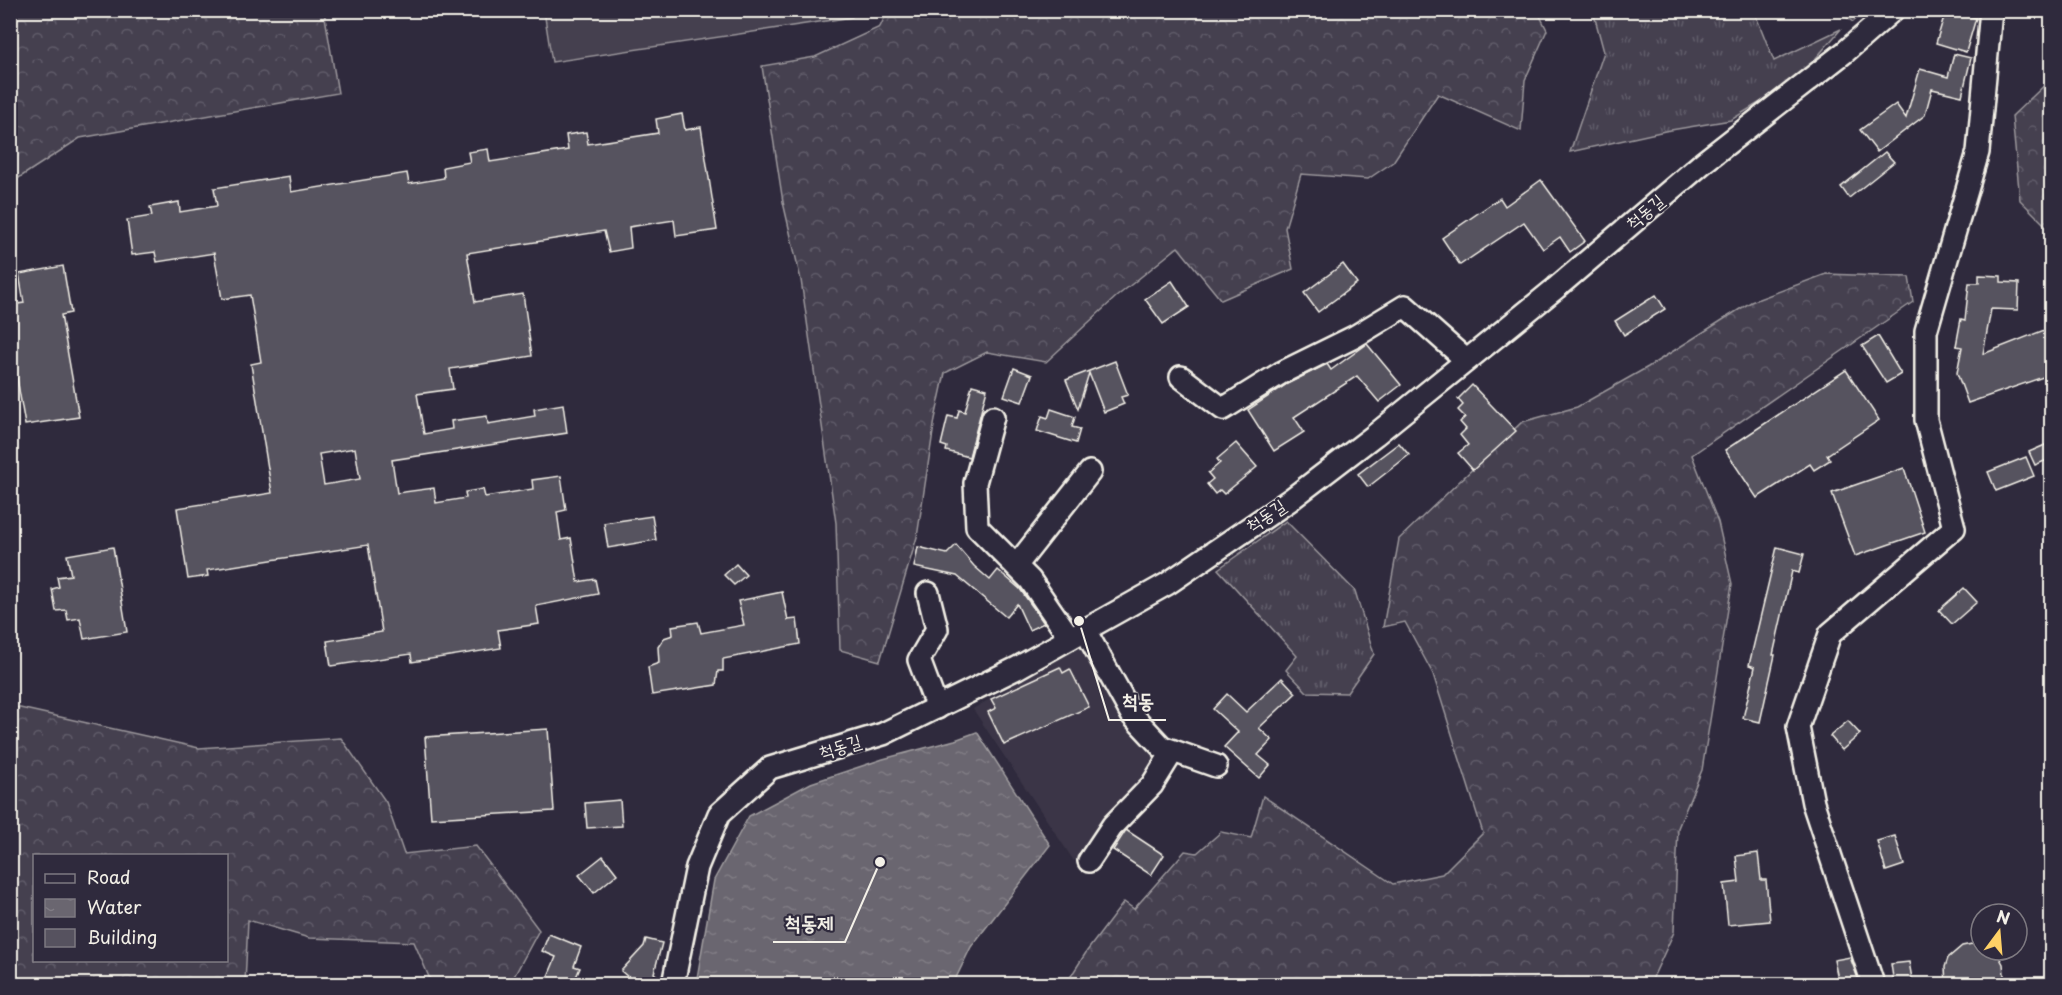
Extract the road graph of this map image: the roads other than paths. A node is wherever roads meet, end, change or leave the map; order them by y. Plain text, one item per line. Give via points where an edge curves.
1 (1893, 10) edge
2 (1991, 10) edge
3 (1466, 360) junction
4 (1181, 377) dead end
5 (993, 417) dead end
6 (1090, 472) dead end
7 (1016, 566) junction
8 (928, 593) dead end
9 (1078, 634) junction
10 (937, 708) junction
11 (1173, 751) junction
12 (1216, 766) dead end
13 (1089, 861) dead end
14 (673, 984) edge
15 (1873, 984) edge

1 - 3 street, 척동길
2 - 15 street via 1978,152 1926,331 1926,420 1954,528 1830,634 1798,727 1813,803
3 - 4 street via 1405,306 1223,409
3 - 9 street, 척동길 via 1290,500 1167,584
5 - 7 street via 975,483 977,527
6 - 7 street
7 - 9 street
8 - 10 street via 937,629 919,660
9 - 10 street, 척동길
9 - 11 street via 1132,715 1162,747
10 - 14 street, 척동길 via 883,734 770,768 719,814 697,867
11 - 12 street
11 - 13 street via 1152,785 1113,825

